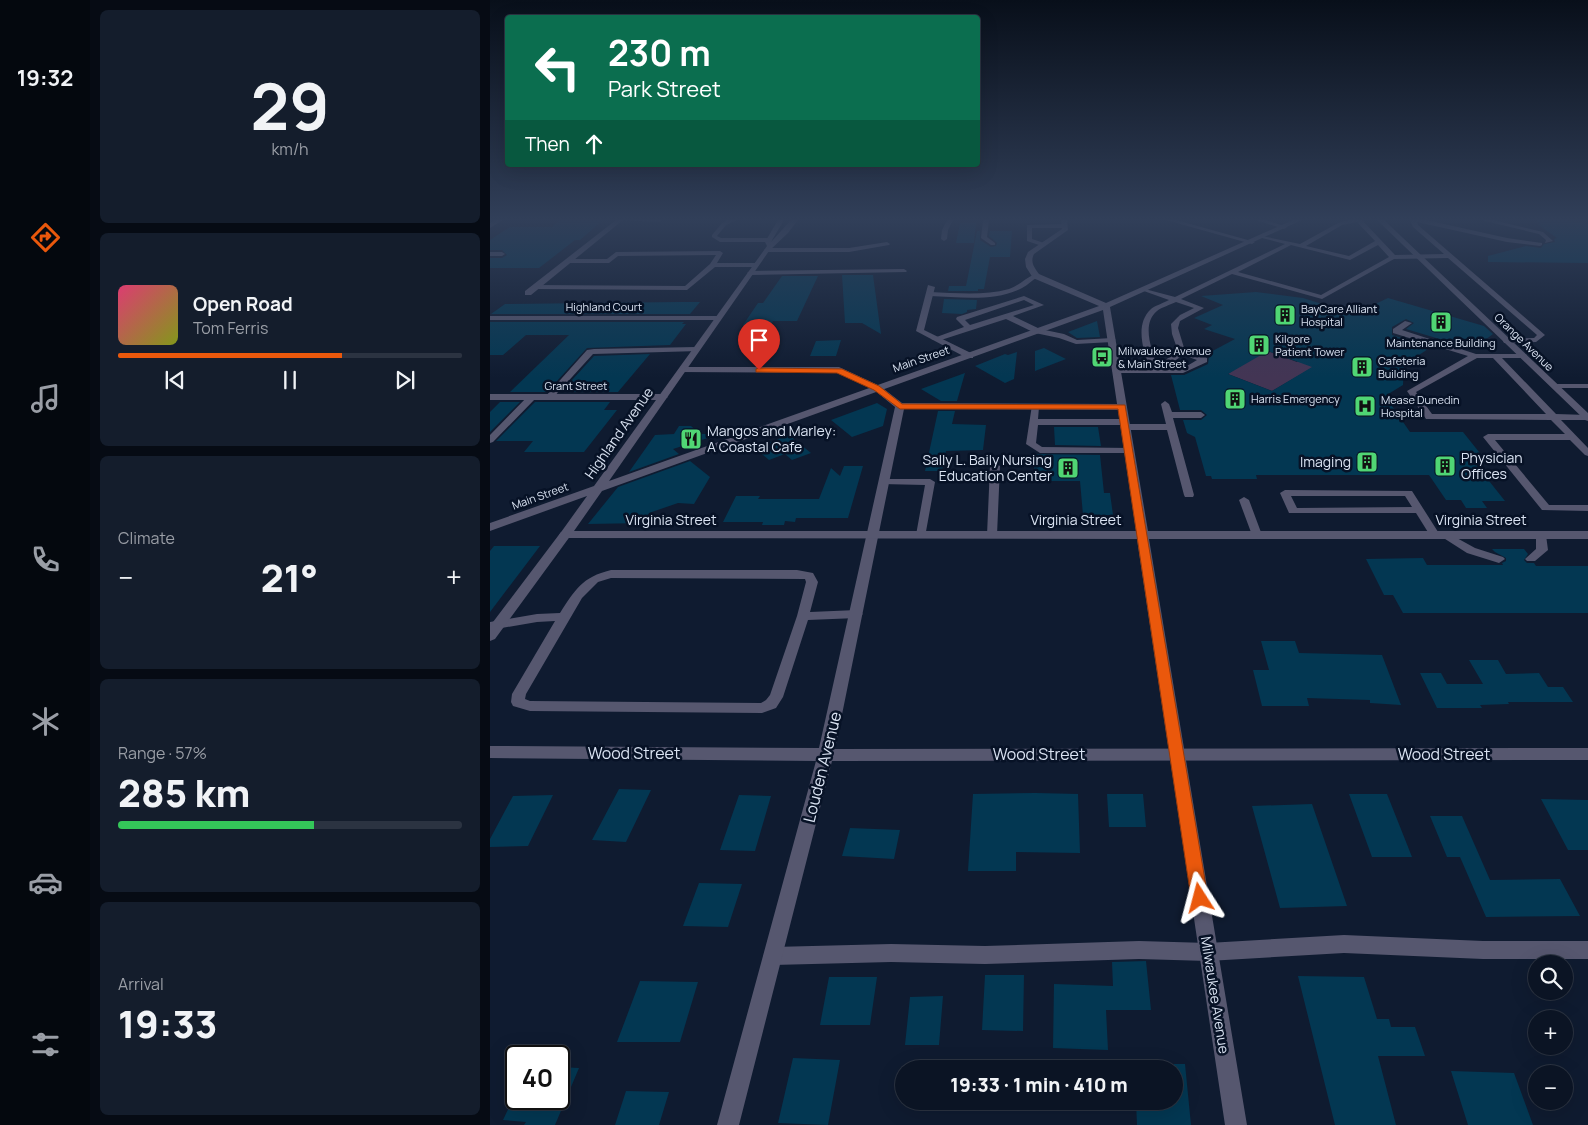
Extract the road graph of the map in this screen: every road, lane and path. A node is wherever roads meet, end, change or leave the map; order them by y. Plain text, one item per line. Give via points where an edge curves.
1 (555, 272) edge
2 (704, 272) edge
3 (788, 272) edge
4 (1033, 272) edge
5 (1181, 272) edge
6 (1231, 272) edge
7 (1234, 272) edge
8 (1366, 272) edge
9 (1435, 272) edge
10 (1469, 272) edge
11 (750, 273) joint
12 (1036, 276) junction
13 (535, 287) junction
14 (1143, 289) junction
15 (931, 291) joint
16 (528, 293) dead end
17 (1174, 299) junction
18 (1106, 306) junction
19 (1006, 316) junction
20 (490, 318) edge
21 (717, 318) junction
22 (1408, 323) dead end
23 (969, 328) junction
24 (1038, 331) junction
25 (935, 339) junction
26 (1112, 340) junction
27 (1508, 341) junction
28 (696, 349) junction
29 (1182, 352) junction
30 (970, 356) junction
31 (1475, 356) junction
32 (1495, 356) junction
33 (1523, 356) junction
34 (682, 370) junction
35 (1116, 371) junction
36 (1154, 371) junction
37 (1555, 386) junction
38 (1588, 386) edge
39 (876, 388) junction
40 (490, 397) edge
41 (532, 397) junction
42 (549, 397) junction
43 (663, 397) junction
44 (1165, 404) dead end
45 (900, 406) junction
46 (1035, 407) junction
47 (1122, 407) junction
48 (1168, 415) junction
49 (1201, 415) dead end
50 (1553, 417) junction
51 (1588, 417) edge
52 (1033, 422) junction
53 (1125, 425) junction
54 (1171, 427) junction
55 (1573, 437) junction
56 (490, 440) edge
57 (1129, 450) junction
58 (1588, 453) edge
59 (995, 466) dead end
60 (885, 482) junction
61 (599, 488) junction
62 (1190, 495) dead end
63 (1244, 500) dead end
64 (1588, 508) edge
65 (1419, 510) junction
66 (490, 527) edge
67 (565, 535) junction
68 (874, 535) junction
69 (921, 535) junction
70 (992, 535) junction
71 (1142, 535) junction
72 (1257, 535) junction
73 (1440, 535) junction
74 (1541, 535) junction
75 (1588, 535) edge
76 (1499, 558) dead end
77 (1531, 558) dead end
78 (857, 614) junction
79 (803, 616) junction
80 (564, 617) junction
81 (492, 629) edge
82 (490, 752) edge
83 (1177, 753) junction
84 (1588, 754) edge
85 (826, 755) junction
86 (1588, 950) edge
87 (1208, 952) junction
88 (773, 956) junction
89 (728, 1125) edge
90 (1236, 1125) edge

1 - 13 street
2 - 13 lane via 686,288
3 - 11 lane
4 - 12 street
5 - 14 street, Main Street
6 - 17 lane
7 - 8 lane via 1322,298
9 - 27 street, Orange Avenue
10 - 27 lane via 1541,335 1536,340
11 - 21 street, Highland Avenue
12 - 15 lane via 1022,286 982,295
12 - 18 street
13 - 16 street
14 - 17 lane
14 - 18 street, Main Street
15 - 25 street via 920,331
17 - 29 lane via 1200,308 1179,317 1174,323 1173,330
17 - 36 lane via 1154,310 1145,322 1143,330
18 - 24 street, Main Street
18 - 26 street, Milwaukee Avenue
19 - 23 lane
19 - 23 lane via 1041,304 1024,298 960,319
19 - 24 lane
20 - 21 street, Highland Court
21 - 28 street, Highland Avenue
22 - 31 lane via 1396,330
23 - 25 lane
24 - 26 lane via 1076,342
24 - 30 street, Main Street
25 - 30 street
26 - 35 street, Milwaukee Avenue
27 - 33 street, Orange Avenue
28 - 34 street, Highland Avenue
28 - 42 lane via 590,352
29 - 36 lane
29 - 36 lane via 1204,360 1183,371
30 - 39 street, Main Street
31 - 32 lane
31 - 50 lane via 1411,391 1430,417
32 - 33 lane
32 - 50 lane
33 - 37 street, Orange Avenue
34 - 39 street via 839,370
34 - 43 street, Highland Avenue
35 - 36 lane
35 - 47 street, Milwaukee Avenue
37 - 38 lane
37 - 51 street, Orange Avenue
39 - 45 street
39 - 61 street, Main Street
40 - 41 street, Grant Street
41 - 42 street, Grant Street
41 - 56 lane
42 - 43 street, Grant Street
43 - 61 street, Highland Avenue
44 - 48 lane
45 - 46 street
45 - 60 street, Louden Avenue
46 - 47 street
46 - 52 lane
47 - 53 street, Milwaukee Avenue
48 - 49 lane
48 - 54 lane
50 - 51 lane
50 - 55 lane
52 - 53 lane
52 - 57 lane via 1031,444 1040,450
53 - 54 lane
53 - 57 street, Milwaukee Avenue
54 - 62 lane
55 - 58 lane
55 - 64 lane via 1488,437 1546,508
57 - 71 street, Milwaukee Avenue
59 - 70 lane
60 - 68 street, Louden Avenue
60 - 69 lane via 930,482
61 - 66 street, Main Street
61 - 67 street, Highland Avenue
63 - 72 lane
65 - 65 lane via 1408,493 1285,493 1293,511
65 - 73 lane
67 - 68 street, Virginia Street
67 - 81 street, Highland Avenue
68 - 69 street, Virginia Street
68 - 78 street, Louden Avenue
69 - 70 street, Virginia Street
70 - 71 street, Virginia Street
71 - 72 street, Virginia Street
71 - 83 street, Milwaukee Avenue
72 - 73 street, Virginia Street
73 - 74 street, Virginia Street
73 - 76 lane via 1477,554
74 - 75 street, Virginia Street
74 - 77 lane via 1542,550
78 - 79 lane
78 - 85 street, Louden Avenue
79 - 80 lane via 812,582 809,576 610,574 598,576 586,584
79 - 80 lane via 776,697 762,708 530,706 518,702 519,694
80 - 81 lane via 537,618
82 - 85 street, Wood Street
83 - 84 street, Wood Street
83 - 85 street, Wood Street
83 - 87 street, Milwaukee Avenue
85 - 88 street, Louden Avenue
86 - 87 lane via 1483,950 1344,944
87 - 88 lane via 1139,950
87 - 90 street, Milwaukee Avenue
88 - 89 street, Louden Avenue

